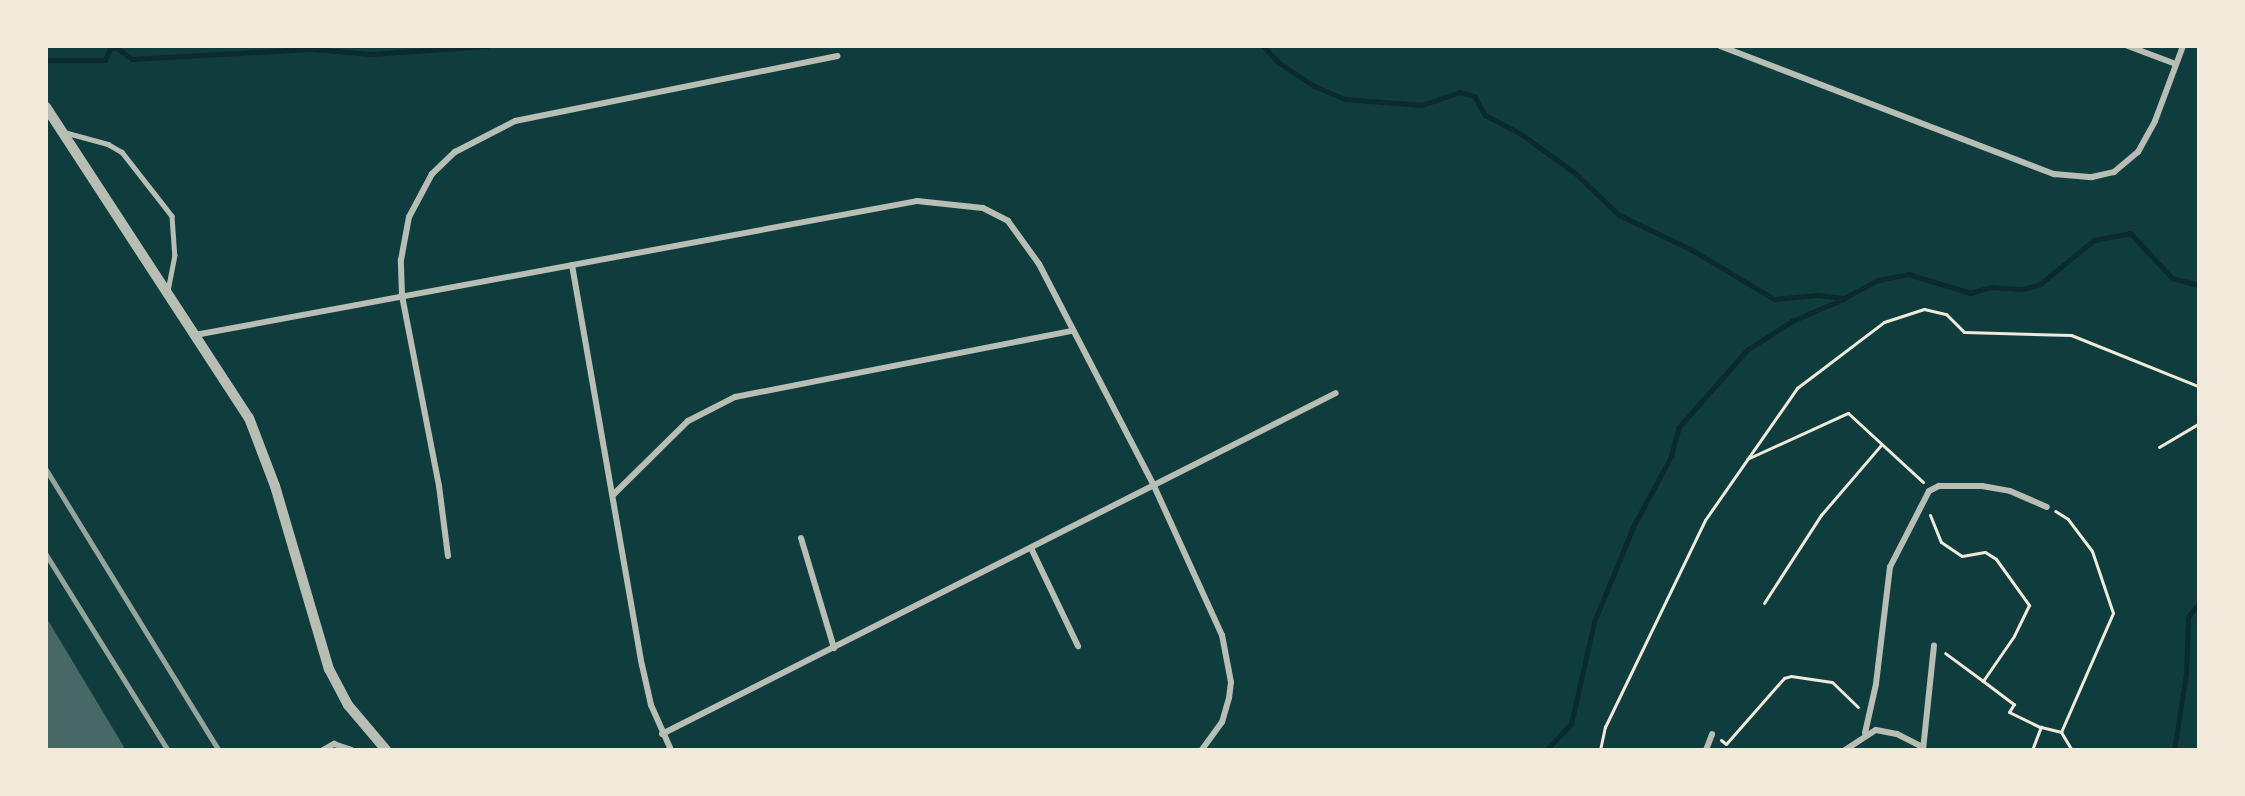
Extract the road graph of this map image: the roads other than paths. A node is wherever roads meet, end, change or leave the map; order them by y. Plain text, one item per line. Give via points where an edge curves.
1 (1720, 46) edge
2 (2128, 46) edge
3 (2183, 46) edge
4 (838, 56) dead end
5 (2176, 64) junction
6 (46, 107) edge
7 (62, 132) junction
8 (572, 265) junction
9 (168, 294) junction
10 (402, 295) junction
11 (1071, 331) junction
12 (195, 335) junction
13 (1336, 393) dead end
14 (1154, 486) junction
15 (614, 494) junction
16 (2047, 507) road end
17 (801, 538) dead end
18 (1031, 548) junction
19 (448, 556) dead end
20 (1078, 646) dead end
21 (1934, 646) road end
22 (834, 648) junction
23 (1865, 733) junction
24 (662, 734) junction
25 (1712, 734) road end
26 (1923, 748) edge
27 (323, 750) edge
28 (351, 750) edge
29 (386, 750) edge
30 (671, 750) edge
31 (1202, 750) edge
32 (1706, 750) edge
33 (1845, 750) edge

1 - 5 street via 2054,174 2104,176 2126,164 2155,121
2 - 5 street
3 - 5 street
4 - 10 street via 515,121 484,133 455,152 432,174 409,217 401,260
6 - 7 street
7 - 9 street
7 - 9 lane via 108,144 122,153 172,216 175,255
8 - 10 street
8 - 11 street via 917,201 950,201 983,208 1014,228 1039,264
8 - 15 street
9 - 12 street
10 - 12 street
10 - 19 street
11 - 14 street
11 - 15 street via 735,397 688,421
12 - 29 street via 233,391 261,445 333,678 348,705
13 - 14 street
14 - 18 street
14 - 31 street via 1207,598 1228,658 1229,698 1222,722
15 - 24 street via 642,664
16 - 23 street via 2010,490 1982,486 1932,488 1890,567
17 - 22 street
18 - 20 street
18 - 22 street
21 - 26 street
22 - 24 street
23 - 26 street via 1887,731
23 - 33 street
24 - 30 street
25 - 32 street
27 - 28 street via 334,744

